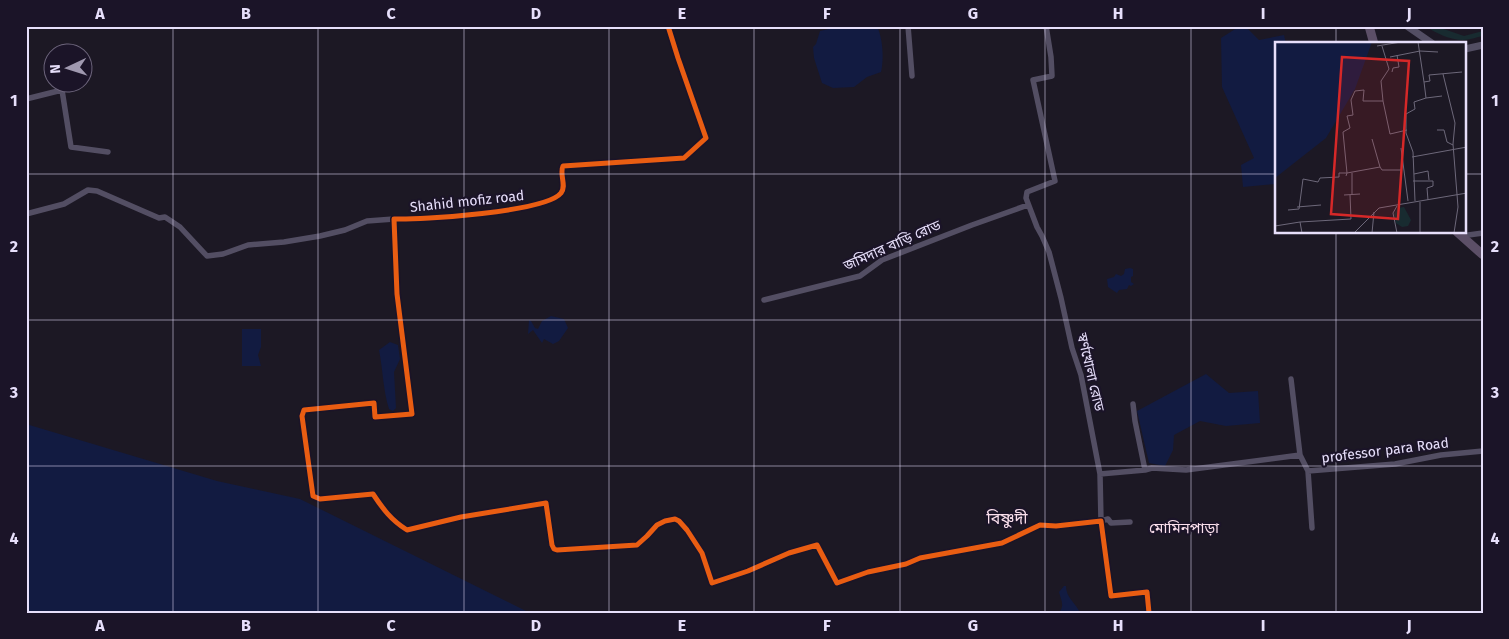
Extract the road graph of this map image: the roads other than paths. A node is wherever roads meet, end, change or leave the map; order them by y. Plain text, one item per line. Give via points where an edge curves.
1 (668, 26) edge
2 (908, 26) edge
3 (1046, 26) edge
4 (1369, 26) edge
5 (1407, 26) edge
6 (1373, 42) edge
7 (1430, 42) edge
8 (1483, 45) edge
9 (1466, 49) edge
10 (912, 76) dead end
11 (26, 98) edge
12 (108, 152) dead end
13 (1028, 205) junction
14 (26, 214) edge
15 (394, 219) junction
16 (1483, 232) edge
17 (1466, 233) edge
18 (1459, 234) edge
19 (1483, 255) edge
20 (764, 300) dead end
21 (1291, 379) dead end
22 (1133, 404) dead end
23 (1483, 451) edge
24 (1300, 455) junction
25 (1145, 470) junction
26 (1308, 471) junction
27 (1100, 474) junction
28 (1101, 521) junction
29 (1130, 522) dead end
30 (1312, 528) dead end
31 (1150, 613) edge

1 - 15 street, Shahid mofiz road via 706,138 684,158 563,166 561,194 528,206 459,216
2 - 10 street
3 - 13 street via 1052,76 1032,80 1055,181 1027,192
4 - 6 main road
5 - 7 street
8 - 9 street
11 - 12 street via 62,90 71,147
13 - 20 street, জমিদার বাড়ি রোড via 882,260 860,276
13 - 27 street, স্বর্ণখোলা রোড via 1049,252 1081,375
14 - 15 street via 64,204 88,190 97,191 159,218 165,217 180,227 207,256 248,245 328,234 367,221
15 - 28 street, Shahid mofiz road via 400,323 412,414 375,417 374,403 304,410 302,416 313,496 373,494 385,512 407,530 546,503 552,545 556,550 636,545 657,525 675,519 687,530 702,553 712,583 817,545 837,583 920,558 1002,543 1040,525
16 - 17 street
18 - 19 main road
21 - 24 street, professor para Road
22 - 25 street
23 - 26 street, professor para Road via 1395,464
24 - 25 street via 1186,470
24 - 26 street, professor para Road
25 - 27 street
26 - 30 street
27 - 28 street, স্বর্ণখোলা রোড
28 - 29 street
28 - 31 street, স্বর্ণখোলা রোড via 1111,596 1147,592

